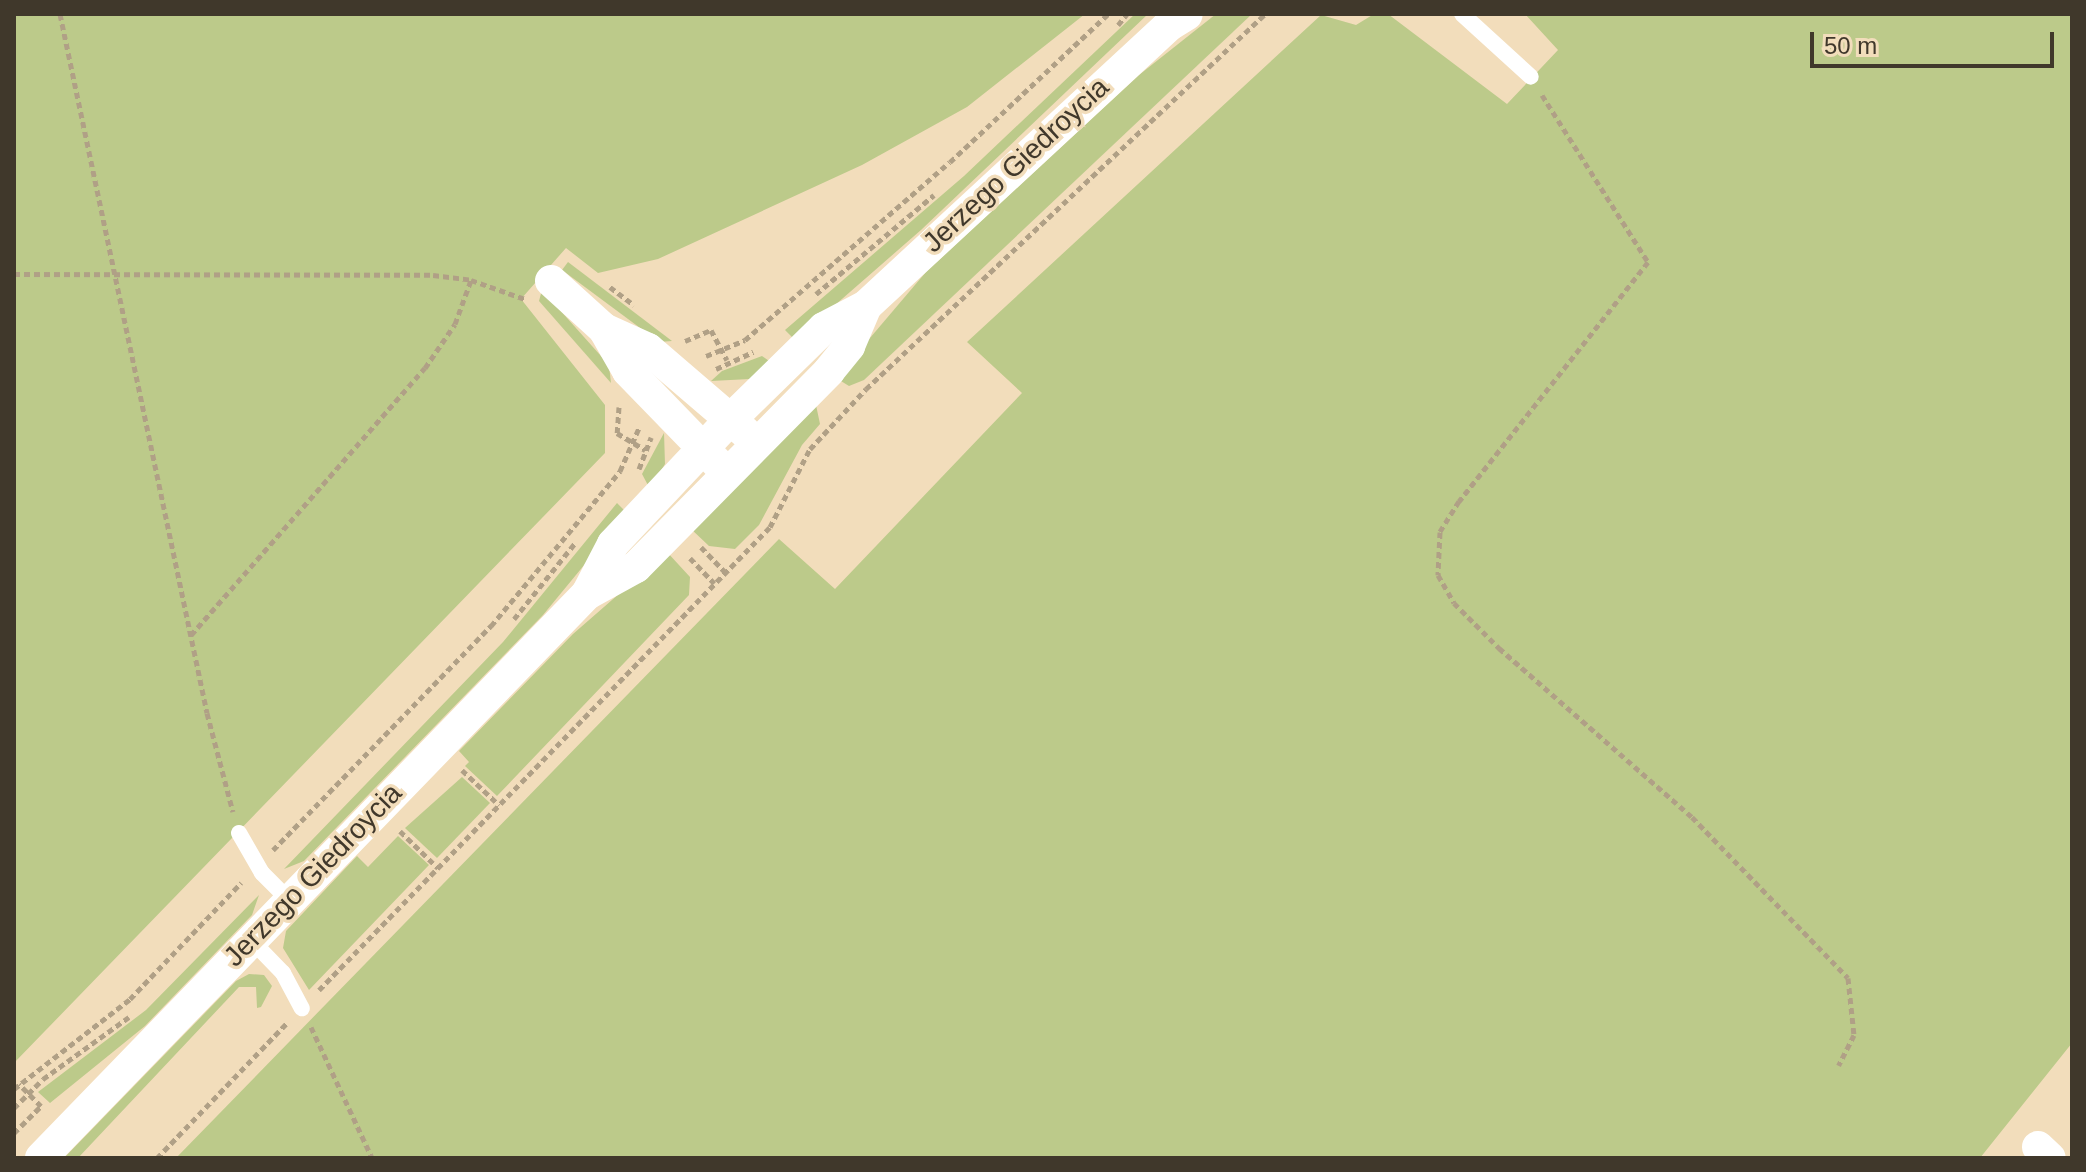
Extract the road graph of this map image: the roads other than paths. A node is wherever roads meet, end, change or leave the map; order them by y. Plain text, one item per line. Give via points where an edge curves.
1 (1462, 14) edge
2 (1177, 18) edge
3 (1531, 77) road end
4 (542, 292) road end
5 (866, 306) junction
6 (604, 329) junction
7 (731, 419) junction
8 (756, 443) junction
9 (702, 448) junction
10 (727, 473) junction
11 (587, 594) junction
12 (239, 833) road end
13 (289, 900) junction
14 (251, 940) junction
15 (302, 1008) road end
16 (41, 1158) edge

1 - 3 lane
2 - 5 street, Jerzego Giedroycia
4 - 6 street
5 - 7 street, Jerzego Giedroycia via 824,328
5 - 8 street, Jerzego Giedroycia via 849,346 829,371
6 - 7 street via 655,354
6 - 9 street via 628,371
7 - 8 street
7 - 9 street, Jerzego Giedroycia
8 - 10 street, Jerzego Giedroycia
9 - 10 street
9 - 11 street, Jerzego Giedroycia via 613,544
10 - 11 street, Jerzego Giedroycia via 636,567
11 - 13 street, Jerzego Giedroycia
12 - 13 lane via 258,866
13 - 14 street, Jerzego Giedroycia
14 - 15 lane via 283,973
14 - 16 street, Jerzego Giedroycia

